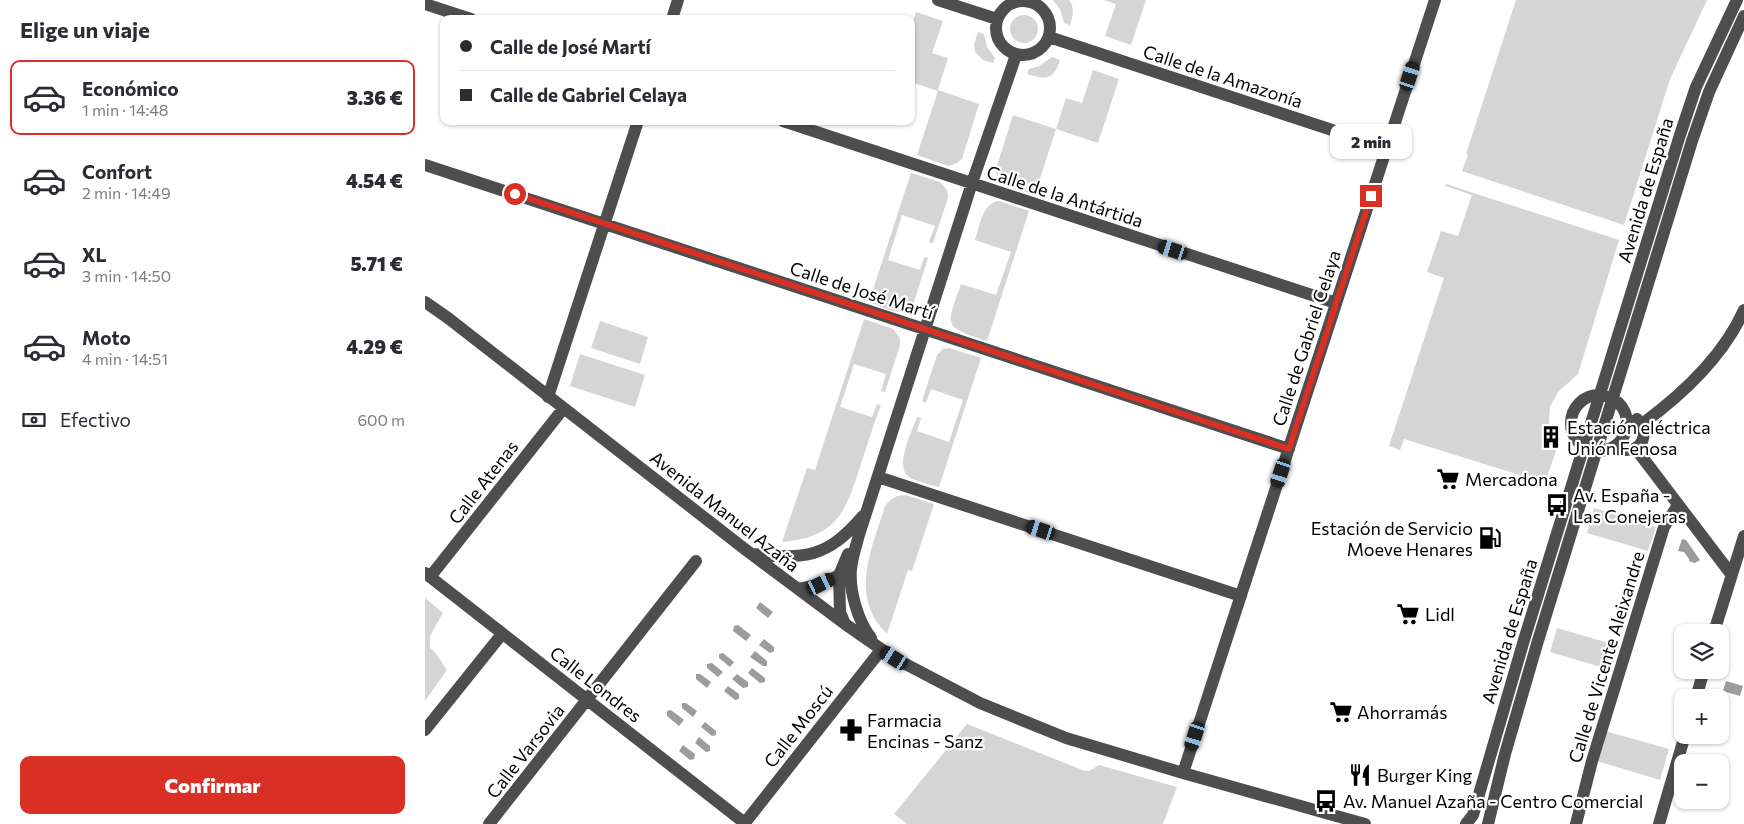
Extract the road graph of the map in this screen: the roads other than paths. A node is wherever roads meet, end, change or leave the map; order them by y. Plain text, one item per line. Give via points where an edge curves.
1 (678, 0) edge
2 (938, 0) edge
3 (1435, 0) edge
4 (1737, 0) edge
5 (1032, 1) edge
6 (425, 4) edge
7 (459, 15) edge
8 (673, 15) edge
9 (1744, 16) edge
10 (997, 19) junction
11 (1049, 37) junction
12 (1016, 55) junction
13 (637, 125) edge
14 (795, 125) edge
15 (1387, 148) junction
16 (425, 165) edge
17 (972, 184) junction
18 (605, 224) junction
19 (425, 302) edge
20 (1336, 303) junction
21 (1744, 310) edge
22 (925, 329) junction
23 (1600, 394) junction
24 (548, 397) junction
25 (1613, 399) junction
26 (563, 409) junction
27 (1624, 411) junction
28 (1642, 424) junction
29 (1611, 448) junction
30 (1289, 449) junction
31 (1590, 449) junction
32 (1636, 449) junction
33 (878, 477) junction
34 (1678, 505) junction
35 (866, 513) junction
36 (1744, 536) edge
37 (752, 554) junction
38 (695, 561) dead end
39 (845, 572) junction
40 (1731, 574) junction
41 (428, 575) edge
42 (798, 589) junction
43 (1241, 596) junction
44 (845, 624) junction
45 (1716, 624) edge
46 (503, 634) junction
47 (881, 650) junction
48 (587, 700) junction
49 (425, 730) edge
50 (1682, 744) edge
51 (1183, 773) junction
52 (489, 824) edge
53 (745, 824) edge
54 (1365, 824) edge
55 (1466, 824) edge
56 (1488, 824) edge
57 (1576, 824) edge
58 (1659, 824) edge

1 - 8 street
2 - 10 street
3 - 15 street, Calle de Gabriel Celaya
4 - 23 street, Avenida de España via 1696,87
5 - 10 street via 1014,2
5 - 11 street via 1048,16
6 - 7 street
9 - 25 street, Avenida de España via 1709,92
10 - 12 street via 999,41
11 - 12 street via 1036,52
11 - 15 street, Calle de la Amazonía
12 - 17 street
13 - 18 street
14 - 17 street, Calle de la Antártida
15 - 20 street, Calle de Gabriel Celaya
16 - 18 street, Calle de José Martí
17 - 20 street, Calle de la Antártida
17 - 22 street
18 - 22 street, Calle de José Martí
18 - 24 street
19 - 24 street, Avenida Manuel Azaña
20 - 30 street, Calle de Gabriel Celaya
21 - 28 street via 1725,344 1706,368
22 - 30 street, Calle de José Martí
22 - 33 street
23 - 25 street
23 - 31 street, Avenida de España
23 - 31 street via 1579,403 1571,420 1578,441
24 - 26 street, Avenida Manuel Azaña
25 - 27 street
25 - 31 street, Avenida de España
26 - 37 street, Avenida Manuel Azaña
26 - 41 street, Calle Atenas
27 - 28 street
27 - 29 street via 1623,436
28 - 32 street via 1644,433
29 - 31 street
29 - 32 street
30 - 43 street, Calle de Gabriel Celaya
31 - 55 street, Avenida de España via 1521,650 1473,815
31 - 56 street, Avenida de España
32 - 34 street
33 - 35 street
33 - 43 street
34 - 40 street
34 - 57 street, Calle de Vicente Aleixandre via 1664,527
35 - 37 street via 846,536 820,552 779,557
35 - 39 street
36 - 40 street
37 - 42 street, Avenida Manuel Azaña
38 - 48 street, Calle Varsovia
39 - 42 street via 821,584
39 - 44 street via 840,612
39 - 47 street via 863,627
40 - 45 street
41 - 46 street, Calle Londres
42 - 44 street, Avenida Manuel Azaña
43 - 51 street, Calle de Gabriel Celaya
44 - 47 street, Avenida Manuel Azaña
46 - 48 street, Calle Londres
46 - 49 street
47 - 51 street, Avenida Manuel Azaña via 997,710 1066,738
47 - 53 street, Calle Moscú
48 - 52 street, Calle Varsovia
48 - 53 street, Calle Londres
50 - 58 street
51 - 54 street, Avenida Manuel Azaña

